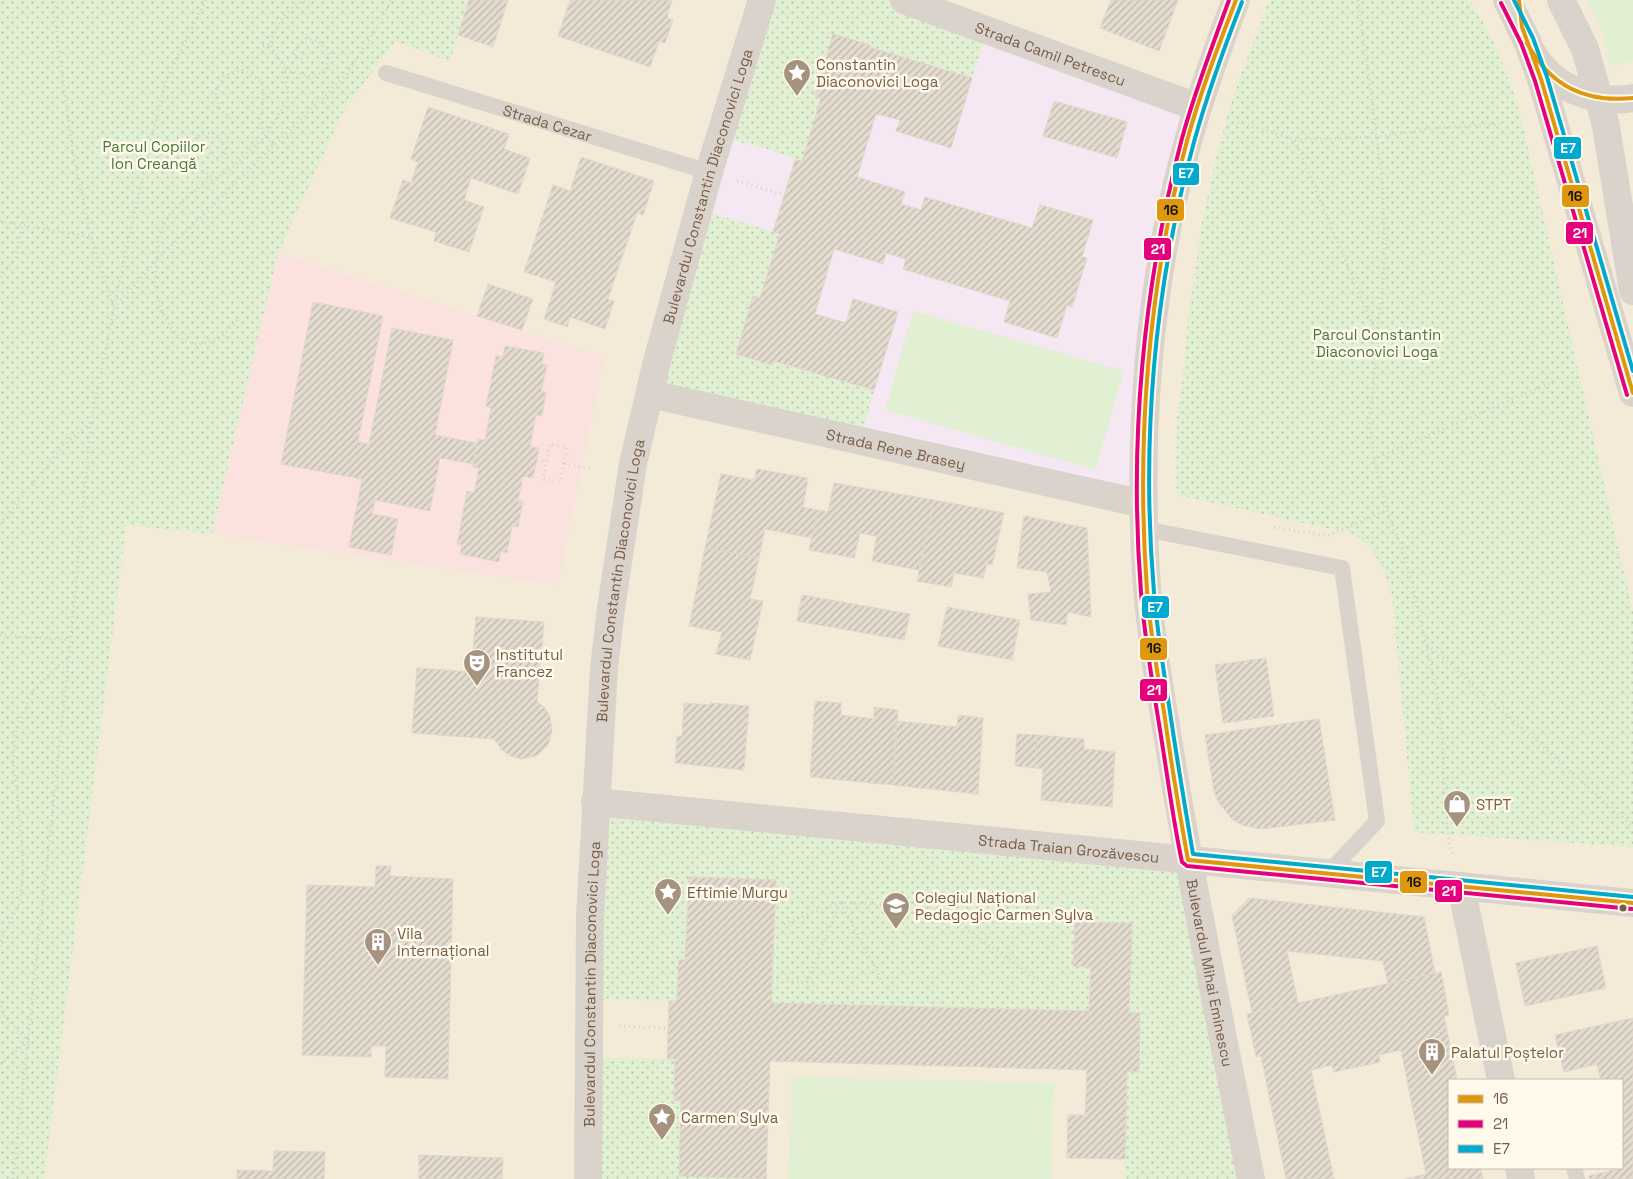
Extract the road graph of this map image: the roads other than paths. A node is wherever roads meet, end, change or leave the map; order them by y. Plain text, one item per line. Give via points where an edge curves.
1 (762, 0) edge
2 (904, 0) edge
3 (1236, 0) edge
4 (1507, 0) edge
5 (1519, 0) edge
6 (1561, 0) edge
7 (1527, 42) junction
8 (386, 73) dead end
9 (1599, 98) junction
10 (1633, 98) edge
11 (1197, 108) junction
12 (709, 172) junction
13 (1633, 291) edge
14 (1633, 393) edge
15 (650, 394) junction
16 (1144, 516) junction
17 (595, 802) junction
18 (1188, 860) junction
19 (1328, 873) junction
20 (1461, 886) junction
21 (1633, 903) edge
22 (1501, 1079) edge
23 (588, 1179) edge
24 (1251, 1179) edge

1 - 12 street, Bulevardul Constantin Diaconovici Loga
2 - 11 street, Strada Camil Petrescu
3 - 11 street, Bulevardul Mihai Eminescu
4 - 7 street
5 - 7 street
6 - 9 street via 1586,49
7 - 9 street via 1538,62 1555,79 1576,92
7 - 14 street via 1541,79
8 - 12 lane, Strada Cezar
9 - 10 street
9 - 13 street
11 - 16 street, Bulevardul Mihai Eminescu via 1169,222 1153,326 1145,425
12 - 15 street, Bulevardul Constantin Diaconovici Loga
15 - 16 street, Strada Rene Brasey
15 - 17 street, Bulevardul Constantin Diaconovici Loga via 633,464 611,608
16 - 18 street, Bulevardul Mihai Eminescu via 1152,632
16 - 19 lane via 1165,533 1342,568 1377,821
17 - 18 street, Strada Traian Grozăvescu
17 - 23 street, Bulevardul Constantin Diaconovici Loga via 590,916
18 - 19 street, Strada Traian Grozăvescu
18 - 24 street, Bulevardul Mihai Eminescu
19 - 20 street, Strada Traian Grozăvescu
20 - 21 street, Strada Traian Grozăvescu
20 - 22 street

